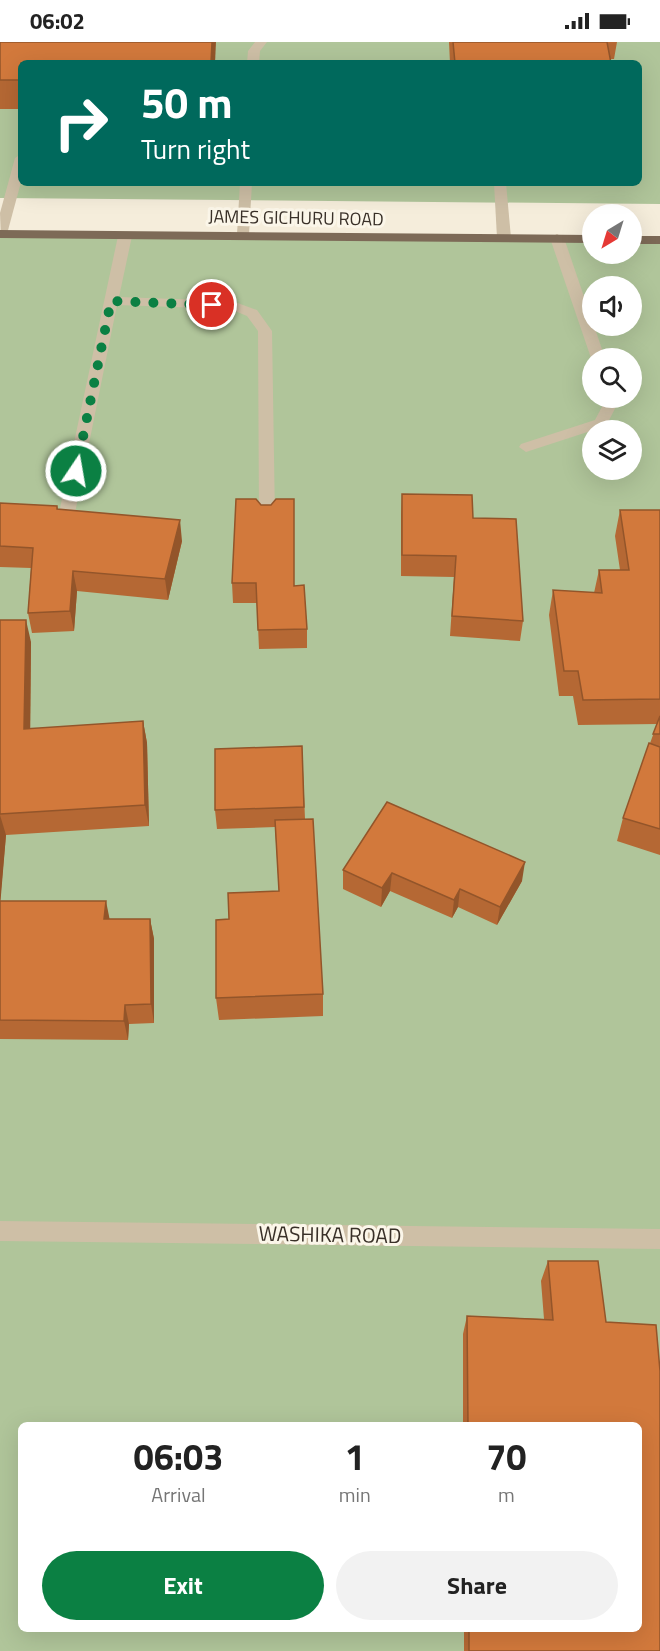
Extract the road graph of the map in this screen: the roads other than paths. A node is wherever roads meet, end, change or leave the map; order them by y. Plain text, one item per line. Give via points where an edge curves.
1 (261, 42) edge
2 (253, 60) edge
3 (18, 170) edge
4 (246, 186) edge
5 (500, 186) edge
6 (1, 234) edge
7 (243, 234) junction
8 (125, 236) junction
9 (504, 238) junction
10 (557, 238) junction
11 (582, 239) edge
12 (642, 240) edge
13 (660, 240) edge
14 (111, 301) junction
15 (595, 348) edge
16 (608, 408) edge
17 (526, 447) dead end
18 (68, 513) edge
19 (267, 518) edge
20 (0, 1231) edge
21 (660, 1239) edge

1 - 2 street
3 - 6 street
4 - 7 street
5 - 9 street
6 - 8 main road, JAMES GICHURU ROAD
7 - 8 main road, JAMES GICHURU ROAD
7 - 9 main road, JAMES GICHURU ROAD
8 - 14 street
9 - 10 main road, JAMES GICHURU ROAD
10 - 11 main road, JAMES GICHURU ROAD
10 - 15 street
12 - 13 main road
14 - 18 street
14 - 19 street via 232,305 252,313 266,332
16 - 17 street via 601,423
20 - 21 street, WASHIKA ROAD

